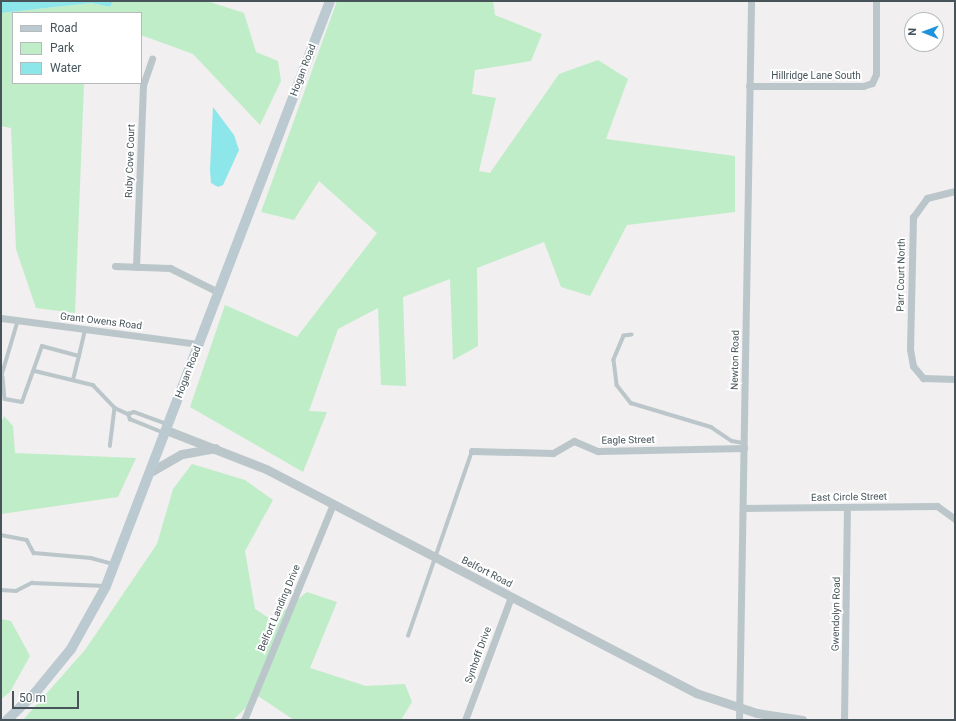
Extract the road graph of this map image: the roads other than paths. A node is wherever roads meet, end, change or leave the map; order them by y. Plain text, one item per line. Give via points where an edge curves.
1 (330, 1) edge
2 (751, 1) edge
3 (876, 1) edge
4 (152, 58) dead end
5 (750, 86) junction
6 (955, 191) edge
7 (115, 266) dead end
8 (136, 267) junction
9 (218, 292) junction
10 (1, 318) edge
11 (18, 320) junction
12 (85, 330) junction
13 (632, 334) dead end
14 (199, 344) junction
15 (79, 356) junction
16 (35, 371) junction
17 (2, 377) edge
18 (955, 379) edge
19 (73, 380) junction
20 (115, 408) junction
21 (128, 414) junction
22 (167, 430) junction
23 (110, 446) dead end
24 (744, 446) junction
25 (216, 448) junction
26 (472, 451) joint
27 (152, 471) junction
28 (333, 504) junction
29 (847, 507) junction
30 (743, 508) junction
31 (954, 517) edge
32 (1, 535) edge
33 (434, 557) junction
34 (114, 564) junction
35 (106, 586) junction
36 (1, 590) edge
37 (511, 597) junction
38 (408, 636) dead end
39 (739, 708) junction
40 (7, 720) edge
41 (246, 720) edge
42 (465, 720) edge
43 (739, 720) edge
44 (802, 720) edge
45 (844, 720) edge

1 - 9 main road, Hogan Road
2 - 5 street, Newton Road
3 - 5 street, Hillridge Lane South via 876,74 872,83 863,86
4 - 8 street, Ruby Cove Court via 143,84
5 - 24 street, Newton Road
6 - 18 street, Parr Court North via 927,198 916,210 912,224 910,358 923,378
7 - 8 street
8 - 9 street via 170,268
9 - 14 main road, Hogan Road
10 - 11 street, Grant Owens Road
11 - 12 street, Grant Owens Road
11 - 17 lane
12 - 14 street, Grant Owens Road
12 - 15 lane
13 - 24 lane via 624,336 614,360 617,385 631,403 711,427
14 - 22 main road, Hogan Road
15 - 16 lane via 42,346
15 - 19 lane
16 - 17 lane via 26,399 17,403 2,395
16 - 19 lane
19 - 20 lane via 93,385
20 - 21 lane
20 - 23 lane
21 - 22 lane via 134,412
21 - 22 lane via 130,420
22 - 25 street, Belfort Road
22 - 27 main road, Hogan Road
24 - 26 street, Eagle Street via 598,451 574,441 553,453
24 - 30 street, Newton Road
25 - 27 street via 182,454
25 - 28 street, Belfort Road
26 - 33 lane
27 - 34 main road, Hogan Road
28 - 33 street, Belfort Road
28 - 41 street, Belfort Landing Drive
29 - 30 street, East Circle Street
29 - 31 street, East Circle Street via 937,506
29 - 45 street, Gwendolyn Road
30 - 39 street, Newton Road
32 - 34 lane via 27,540 34,553 91,558
33 - 37 street, Belfort Road
33 - 38 lane
34 - 35 main road, Hogan Road
35 - 36 lane via 32,583 16,591
35 - 40 main road, Hogan Road via 71,649 35,693
37 - 39 street, Belfort Road via 665,678
37 - 42 street, Synhoff Drive
39 - 43 street, Newton Road
39 - 44 street, Belfort Road

